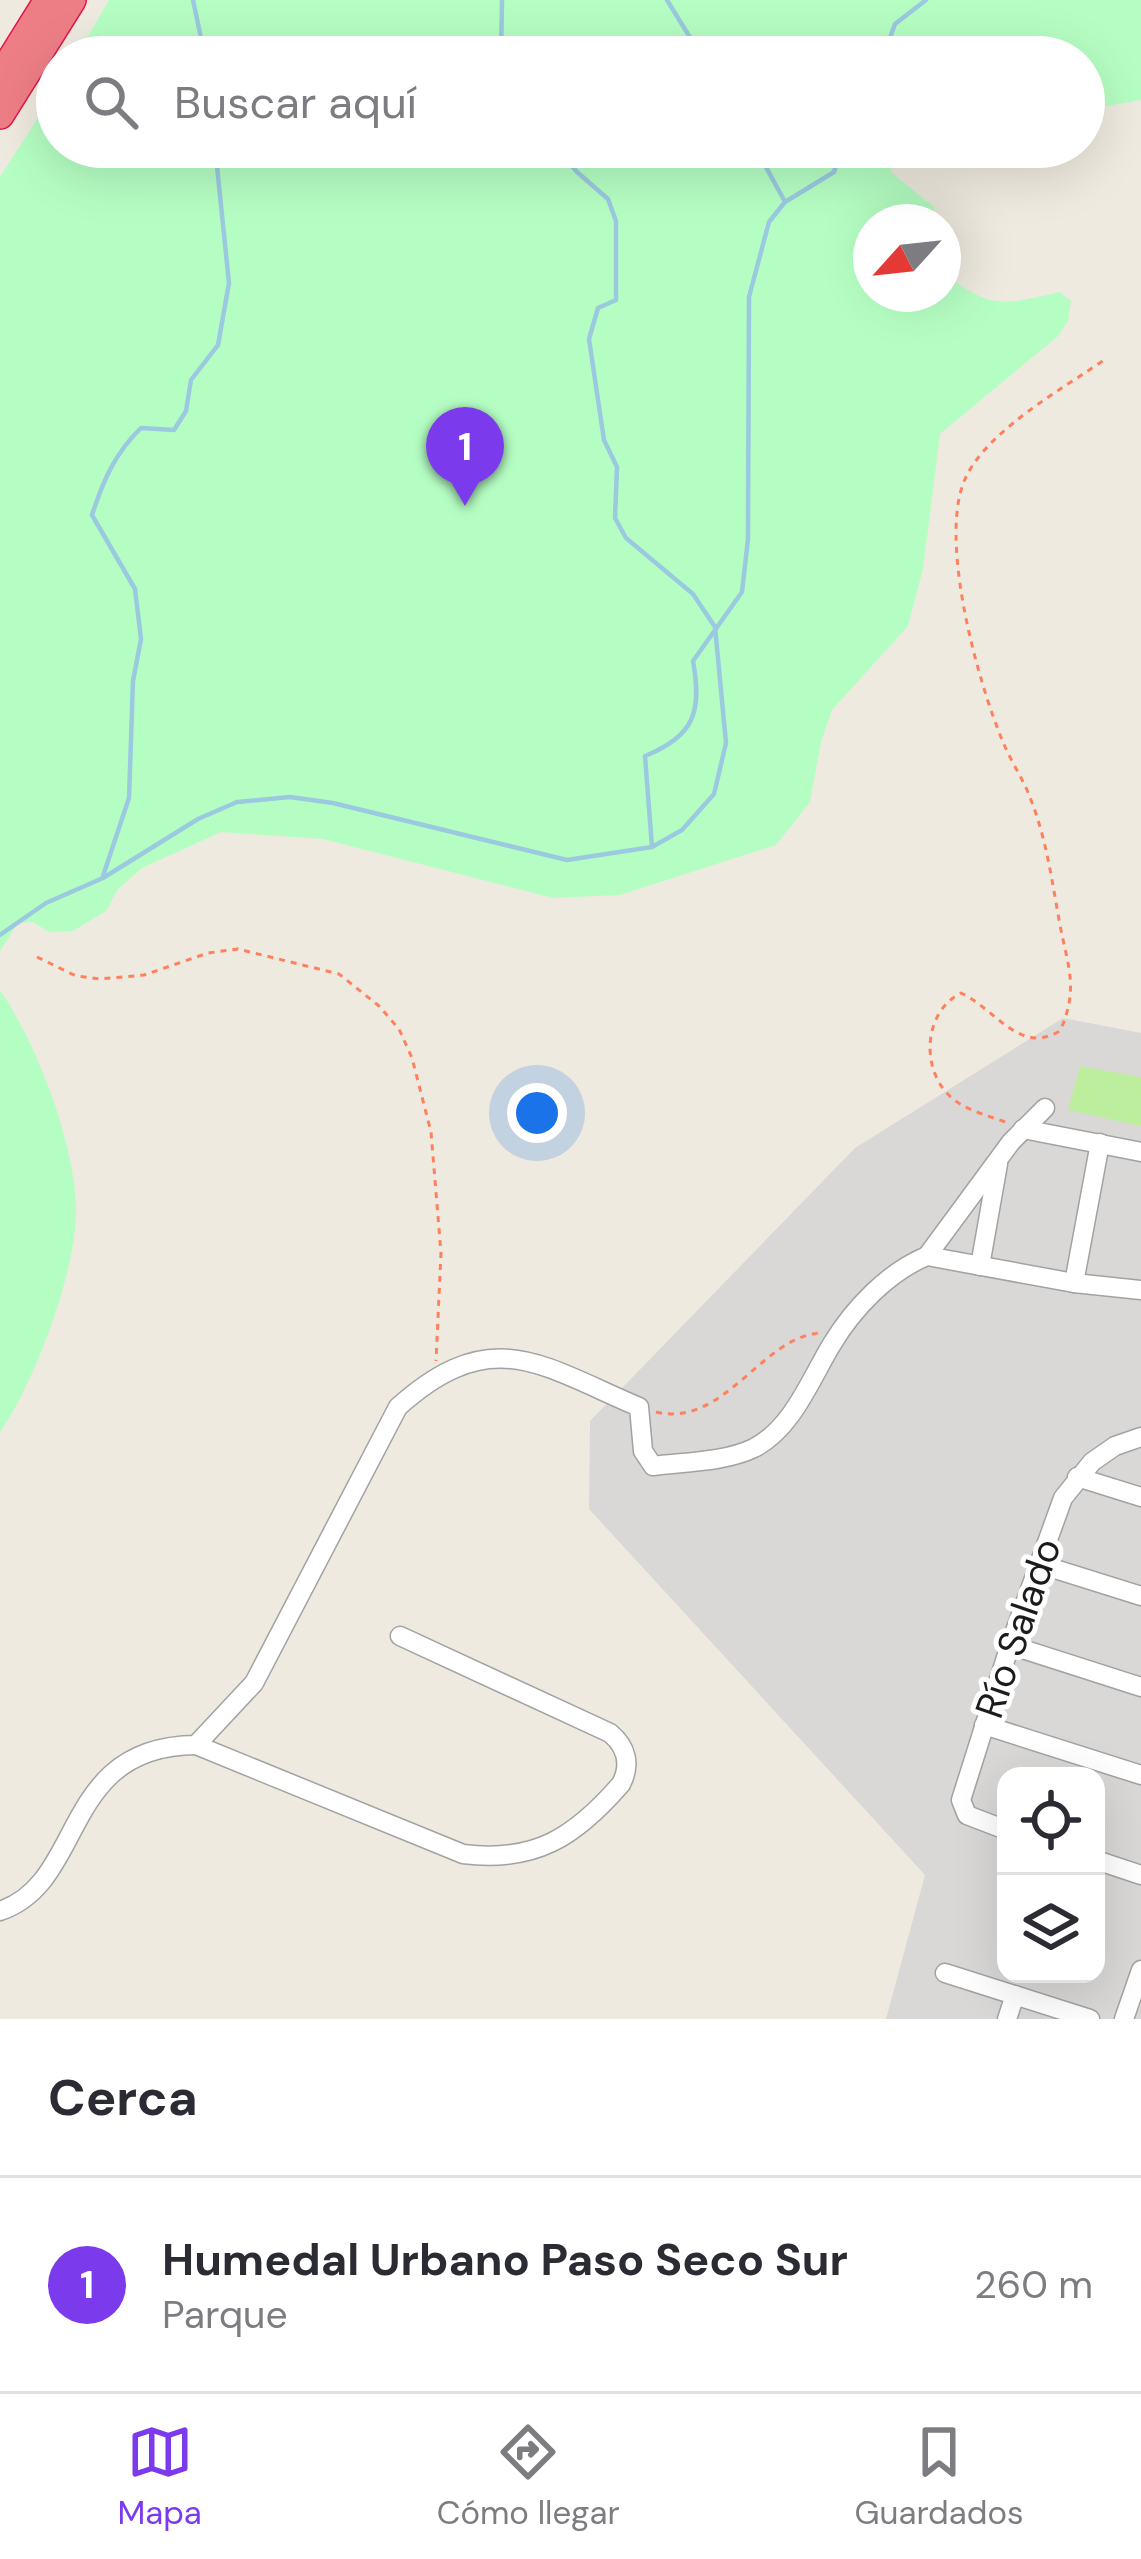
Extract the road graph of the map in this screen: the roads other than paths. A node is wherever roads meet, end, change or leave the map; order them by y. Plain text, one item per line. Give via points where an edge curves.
1 (48, 0) edge
2 (72, 0) edge
3 (49, 36) edge
4 (36, 58) edge
5 (0, 77) edge
6 (0, 115) edge
7 (1046, 1108) dead end
8 (1023, 1129) junction
9 (1100, 1144) junction
10 (1141, 1151) edge
11 (1000, 1157) junction
12 (927, 1256) junction
13 (980, 1266) junction
14 (1074, 1283) junction
15 (1141, 1289) edge
16 (1141, 1436) edge
17 (1077, 1477) junction
18 (1141, 1497) edge
19 (1040, 1564) junction
20 (1141, 1596) edge
21 (400, 1636) dead end
22 (1010, 1645) junction
23 (1141, 1687) edge
24 (984, 1725) junction
25 (196, 1745) junction
26 (1141, 1775) edge
27 (997, 1827) edge
28 (1105, 1863) edge
29 (1141, 1875) edge
30 (0, 1911) edge
31 (1141, 1970) edge
32 (945, 1972) dead end
33 (1015, 1995) junction
34 (1007, 2019) edge
35 (1090, 2019) edge
36 (1124, 2019) edge

1 - 5 highway
2 - 3 highway
4 - 6 highway
7 - 8 street
8 - 9 street
8 - 11 street
9 - 10 street
9 - 14 street
11 - 12 street
11 - 13 street
12 - 13 street
12 - 25 street via 886,1280 763,1443 734,1455 653,1466 643,1451 639,1407 522,1358 438,1375 398,1407 254,1683
13 - 14 street
14 - 15 street
16 - 17 street
17 - 18 street
17 - 19 street, Río Salado
19 - 20 street
19 - 22 street, Río Salado
21 - 25 street via 610,1733 626,1754 621,1784 555,1843 487,1857
22 - 23 street
22 - 24 street, Río Salado
24 - 26 street
24 - 27 street, Río Salado via 963,1809
25 - 30 street via 156,1748 127,1761 98,1786 31,1894
28 - 29 street
31 - 36 street
32 - 33 street
33 - 34 street
33 - 35 street

